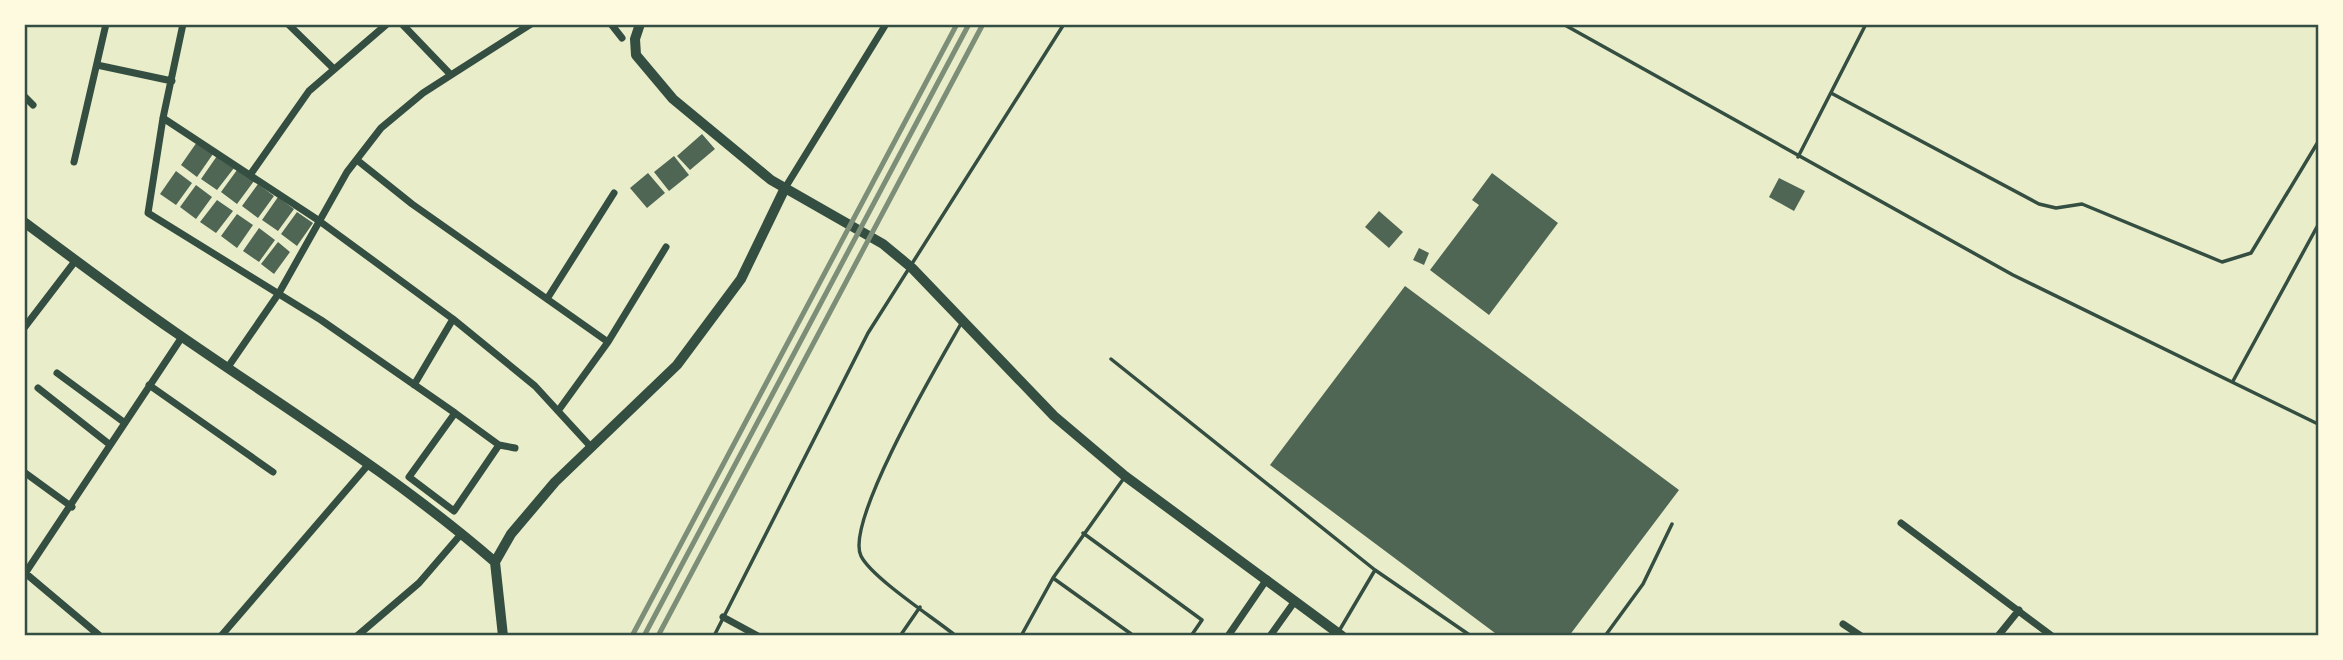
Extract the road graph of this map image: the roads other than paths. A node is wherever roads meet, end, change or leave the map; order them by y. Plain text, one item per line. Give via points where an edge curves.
1 (106, 24) edge
2 (183, 24) edge
3 (288, 24) edge
4 (387, 24) edge
5 (402, 24) edge
6 (531, 24) edge
7 (611, 24) edge
8 (640, 24) edge
9 (886, 24) edge
10 (1064, 24) edge
11 (1866, 24) edge
12 (1565, 25) edge
13 (622, 38) dead end
14 (97, 65) junction
15 (334, 69) junction
16 (451, 75) junction
17 (172, 81) junction
18 (1831, 93) junction
19 (24, 96) edge
20 (33, 105) dead end
21 (163, 118) junction
22 (2319, 142) edge
23 (1798, 157) junction
24 (357, 160) junction
25 (74, 162) dead end
26 (250, 175) junction
27 (785, 188) junction
28 (614, 193) dead end
29 (318, 220) junction
30 (24, 222) edge
31 (2319, 225) edge
32 (666, 247) dead end
33 (76, 260) junction
34 (912, 268) junction
35 (279, 293) junction
36 (547, 299) junction
37 (453, 319) junction
38 (963, 321) junction
39 (24, 328) edge
40 (182, 337) junction
41 (608, 342) junction
42 (1111, 359) dead end
43 (228, 368) junction
44 (57, 373) dead end
45 (2233, 381) junction
46 (149, 385) junction
47 (414, 385) junction
48 (38, 387) dead end
49 (558, 411) junction
50 (455, 413) junction
51 (125, 423) junction
52 (2319, 424) edge
53 (109, 444) junction
54 (499, 446) junction
55 (592, 447) junction
56 (514, 448) dead end
57 (368, 465) junction
58 (24, 472) edge
59 (273, 472) dead end
60 (1125, 476) junction
61 (72, 507) junction
62 (1901, 523) dead end
63 (1672, 524) dead end
64 (461, 533) junction
65 (1083, 533) junction
66 (495, 562) junction
67 (1375, 570) junction
68 (25, 573) edge
69 (1053, 578) junction
70 (1267, 579) junction
71 (1295, 601) junction
72 (920, 607) junction
73 (2019, 610) junction
74 (723, 617) junction
75 (1843, 624) dead end
76 (1340, 634) edge
77 (100, 635) edge
78 (221, 635) edge
79 (357, 635) edge
80 (503, 635) edge
81 (714, 635) edge
82 (758, 635) edge
83 (900, 635) edge
84 (956, 635) edge
85 (1021, 635) edge
86 (1134, 635) edge
87 (1191, 635) edge
88 (1228, 635) edge
89 (1270, 635) edge
90 (1471, 635) edge
91 (1605, 635) edge
92 (1861, 635) edge
93 (1998, 635) edge
94 (2052, 635) edge

1 - 14 street
2 - 17 street
3 - 15 street
4 - 15 street
5 - 16 street
6 - 16 street
7 - 13 street
8 - 27 street via 636,55 673,99
9 - 27 street
10 - 34 lane
11 - 18 lane
12 - 23 lane
14 - 17 street
14 - 25 street
15 - 26 street via 309,91
16 - 24 street via 381,128
17 - 21 street
18 - 22 lane via 2039,204 2056,208 2082,204 2222,262 2251,253
18 - 23 lane
19 - 20 street
21 - 26 street
21 - 35 street via 148,213
23 - 45 lane via 2013,275
24 - 29 street
24 - 36 street
26 - 29 street
27 - 34 street via 871,235
27 - 55 street via 741,279 685,354
28 - 36 street
29 - 35 street
29 - 37 street
30 - 33 street
31 - 45 lane
32 - 41 street
33 - 39 street
33 - 40 street
34 - 38 street
34 - 74 lane via 868,333
35 - 43 street
35 - 47 street
36 - 41 street
37 - 47 street
37 - 49 street
38 - 60 street via 1054,416
38 - 72 lane via 876,485 858,536 860,555 871,569
40 - 43 street
40 - 46 street
41 - 49 street
42 - 67 lane
43 - 57 street
44 - 51 street
45 - 52 lane
46 - 51 street
46 - 59 street
47 - 50 street
48 - 53 street
49 - 55 street
50 - 54 street
50 - 54 street via 409,477 454,511
51 - 53 street
53 - 61 street
54 - 56 street
55 - 66 street via 555,482
57 - 64 street
57 - 78 street
58 - 61 street
60 - 65 lane
60 - 70 street
61 - 68 street
62 - 73 street
63 - 91 lane via 1643,584
64 - 66 street
64 - 79 street via 419,583
65 - 69 lane
65 - 87 lane via 1202,620
66 - 80 street
67 - 76 lane
67 - 90 lane
68 - 77 street
69 - 85 lane
69 - 86 lane
70 - 71 street
70 - 88 street
71 - 76 street
71 - 89 street
72 - 83 lane
72 - 84 lane
73 - 93 street
73 - 94 street
74 - 81 lane
74 - 82 street
75 - 92 street

